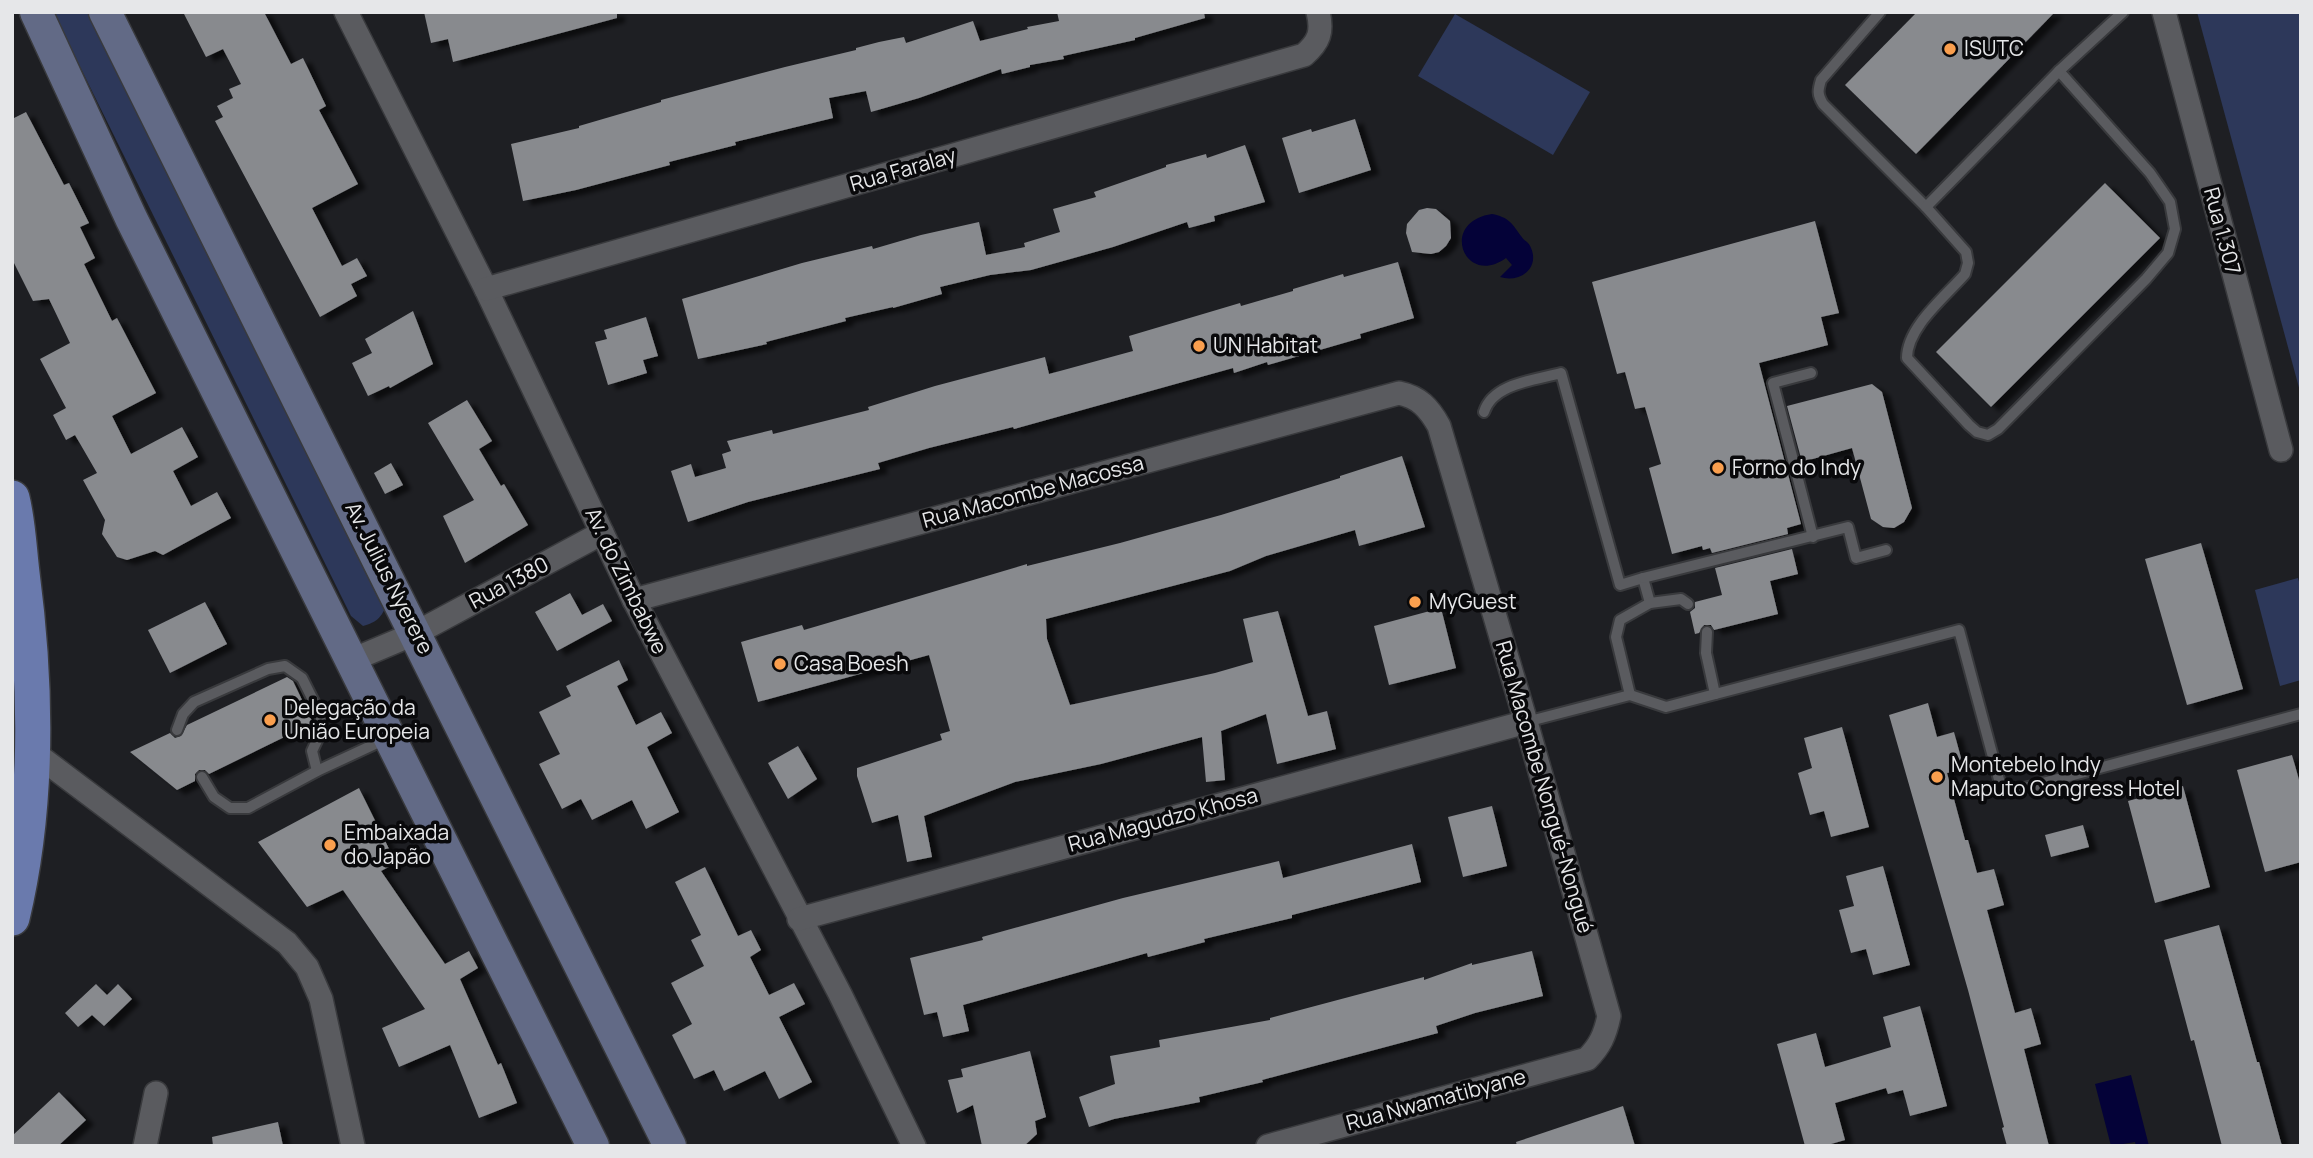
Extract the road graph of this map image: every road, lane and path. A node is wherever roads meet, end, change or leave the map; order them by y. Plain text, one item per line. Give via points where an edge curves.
1 (36, 12) edge
2 (105, 12) edge
3 (346, 12) edge
4 (1318, 12) edge
5 (1880, 12) edge
6 (2123, 12) edge
7 (2164, 12) edge
8 (2059, 71) junction
9 (1926, 207) junction
10 (486, 289) junction
11 (1811, 373) dead end
12 (1430, 408) joint
13 (1485, 412) dead end
14 (2281, 450) dead end
15 (12, 498) edge
16 (602, 533) junction
17 (1813, 537) junction
18 (1885, 550) dead end
19 (1643, 578) junction
20 (634, 600) junction
21 (1650, 603) junction
22 (1688, 604) dead end
23 (1707, 632) dead end
24 (416, 633) junction
25 (352, 660) junction
26 (1715, 694) junction
27 (1630, 695) junction
28 (2301, 714) edge
29 (1526, 722) junction
30 (177, 730) dead end
31 (390, 737) junction
32 (33, 751) junction
33 (317, 771) junction
34 (202, 777) dead end
35 (12, 918) edge
36 (799, 919) junction
37 (1599, 1047) joint
38 (156, 1093) dead end
39 (145, 1146) edge
40 (353, 1146) edge
41 (593, 1146) edge
42 (670, 1146) edge
43 (914, 1146) edge
44 (1268, 1146) edge

1 - 25 main road via 131,218
2 - 24 main road, Av. Julius Nyerere
3 - 10 street, Av. do Zimbabwe
4 - 10 street, Rua Faralay via 1317,45 1304,55
5 - 9 lane via 1821,80 1818,96
6 - 8 lane
7 - 14 street, Rua 1.307
8 - 9 lane
8 - 9 lane via 2150,173 2170,202 2175,229 2168,253 2146,279 1988,435 1976,432 1907,358 1912,334 1965,274 1968,263 1966,252
10 - 16 street, Av. do Zimbabwe
11 - 17 lane via 1773,383
12 - 20 street, Rua Macombe Macossa via 1412,395 1399,393
12 - 29 street, Rua Macombe Nongué-Nongué
13 - 19 lane via 1487,402 1506,388 1562,373 1620,585
15 - 32 main road via 29,625
16 - 20 street, Av. do Zimbabwe
16 - 24 street, Rua 1380
17 - 18 lane via 1848,527 1856,558
17 - 19 lane
19 - 21 lane
20 - 36 street, Av. do Zimbabwe
21 - 22 lane via 1681,599
21 - 27 lane via 1620,620 1616,637
23 - 26 lane via 1706,653
24 - 25 street, Rua 1380
24 - 42 main road, Av. Julius Nyerere
25 - 31 main road
26 - 27 lane via 1666,706
26 - 28 lane via 1959,630 2001,787 2008,790
27 - 29 lane
29 - 36 street, Rua Magudzo Khosa
29 - 37 street, Rua Macombe Nongué-Nongué via 1609,1016
30 - 33 lane via 194,702 285,666 302,678 321,716 320,734 312,751
31 - 33 lane
31 - 41 main road
32 - 35 main road via 29,812
32 - 40 street via 287,943 307,967 321,999
33 - 34 lane via 248,808 230,808 214,797
36 - 43 street, Av. do Zimbabwe
37 - 44 street, Rua Nwamatibyane via 1587,1059
38 - 39 street

